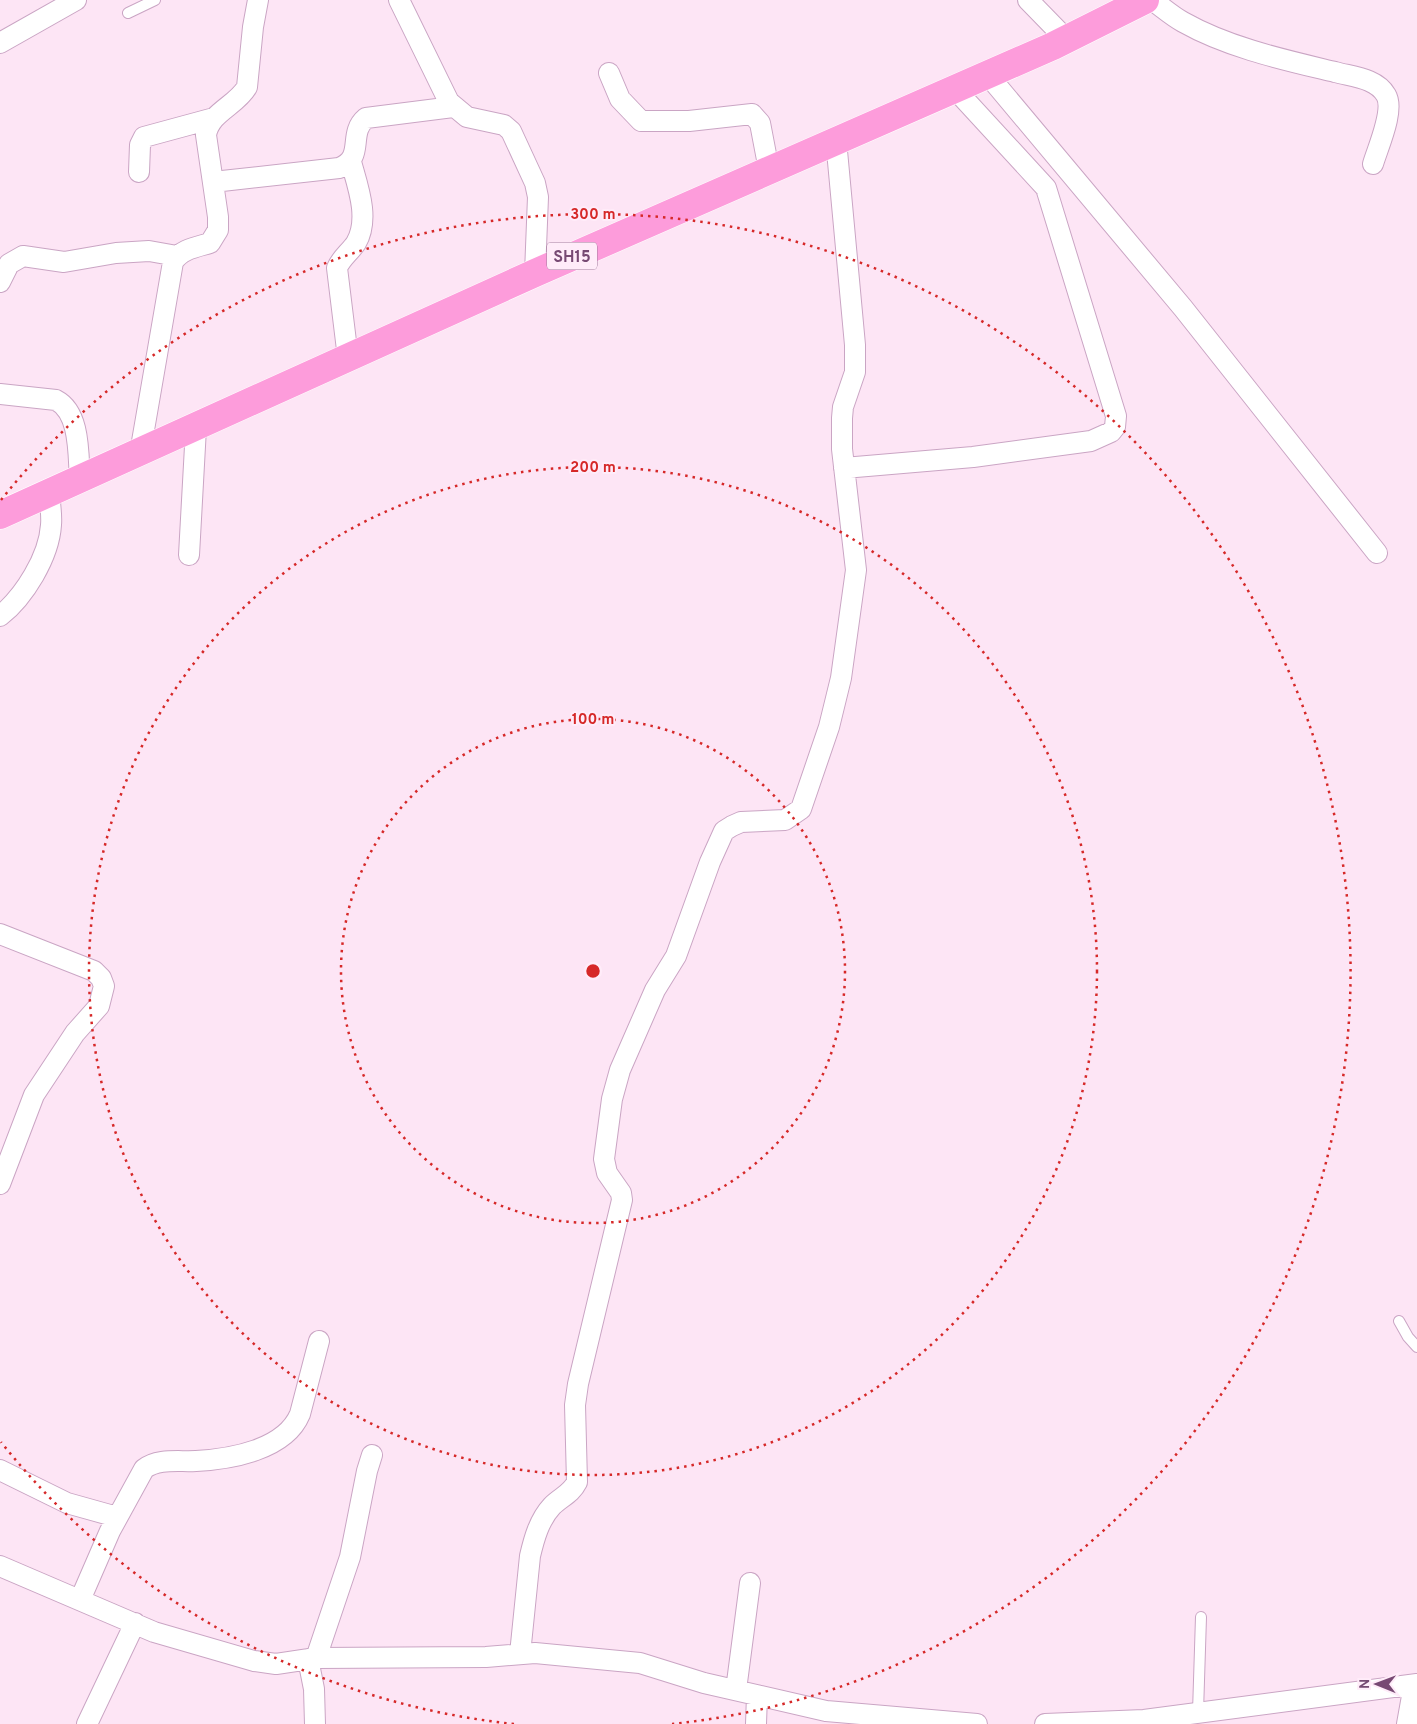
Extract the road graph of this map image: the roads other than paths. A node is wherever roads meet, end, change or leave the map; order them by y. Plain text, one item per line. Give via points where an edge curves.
1 (76, 0) edge
2 (154, 0) edge
3 (258, 0) edge
4 (399, 0) edge
5 (1028, 0) edge
6 (1145, 0) edge
7 (1152, 0) edge
8 (128, 13) dead end
9 (1066, 40) junction
10 (0, 43) edge
11 (609, 73) dead end
12 (988, 75) junction
13 (955, 89) junction
14 (453, 107) junction
15 (214, 118) junction
16 (836, 140) junction
17 (351, 162) junction
18 (1373, 164) dead end
19 (769, 170) junction
20 (139, 172) dead end
21 (213, 182) junction
22 (177, 256) junction
23 (536, 272) junction
24 (0, 282) edge
25 (348, 358) junction
26 (0, 394) edge
27 (196, 428) junction
28 (140, 454) junction
29 (844, 468) junction
30 (80, 480) junction
31 (49, 494) junction
32 (0, 515) edge
33 (1377, 553) dead end
34 (189, 555) dead end
35 (0, 616) edge
36 (0, 934) edge
37 (0, 1184) edge
38 (1399, 1321) dead end
39 (319, 1340) dead end
40 (1417, 1347) edge
41 (372, 1455) dead end
42 (0, 1470) edge
43 (117, 1517) junction
44 (0, 1566) edge
45 (750, 1583) dead end
46 (80, 1600) junction
47 (1202, 1617) dead end
48 (135, 1623) junction
49 (520, 1654) junction
50 (312, 1659) junction
51 (1415, 1684) edge
52 (736, 1690) junction
53 (757, 1695) junction
54 (1198, 1712) junction
55 (1126, 1722) edge
56 (87, 1724) edge
57 (315, 1724) edge
58 (756, 1724) edge
59 (978, 1724) edge
60 (1045, 1724) edge
61 (1054, 1724) edge
62 (1407, 1724) edge

1 - 10 street
2 - 8 lane
3 - 15 street via 252,27 247,87 242,96
4 - 14 street
5 - 9 street
6 - 9 main road, SH15
7 - 18 street via 1182,22 1201,31 1296,63 1369,80 1380,87 1390,108
9 - 12 main road, SH15
11 - 19 street via 620,98 642,121 689,121 752,114 760,123
12 - 13 main road, SH15
12 - 33 street via 1183,308
13 - 16 main road, SH15
13 - 29 street via 1046,188 1116,416 1115,427 1091,441 973,457
14 - 17 street via 366,118 358,127
14 - 23 street via 467,117 504,125 510,131 535,183 538,197
15 - 20 street via 144,137 140,145
15 - 21 street via 206,135
16 - 19 main road, SH15
16 - 29 street via 855,346 855,372 843,407
17 - 21 street via 339,168
17 - 25 street via 360,195 362,219 355,244 337,268
19 - 23 main road, SH15
21 - 22 street via 218,217 216,238
22 - 24 street via 149,252 116,253 64,262 23,256 9,264
22 - 28 street via 171,270
23 - 25 main road, SH15
25 - 27 main road, SH15
26 - 30 street via 56,400 63,404 69,411 75,432
27 - 28 main road, SH15
27 - 34 street
28 - 30 main road, SH15
29 - 49 street via 856,570 850,620 829,727 801,809 785,820 741,822 724,831 676,956 655,990 614,1089 604,1159 607,1174 621,1193 622,1200 578,1384 577,1482 573,1490 552,1506 542,1519 533,1542
30 - 31 main road, SH15
31 - 32 main road, SH15
31 - 35 street via 51,527 42,555 14,606
36 - 37 street via 94,971 104,986 99,1006 75,1032 34,1095
38 - 40 lane
39 - 43 street via 300,1414 296,1424 281,1438 264,1448 216,1458 150,1465 140,1476
41 - 50 street via 350,1557
42 - 43 street via 67,1503
43 - 46 street
44 - 46 street
45 - 52 street
46 - 48 street
47 - 54 lane
48 - 50 street via 154,1632 254,1661 276,1664
48 - 56 street
49 - 50 street
49 - 52 street via 640,1663
50 - 57 street
51 - 54 street
51 - 62 street
52 - 53 street
53 - 58 street
53 - 59 street via 826,1711
54 - 55 street
55 - 61 street
60 - 61 street

